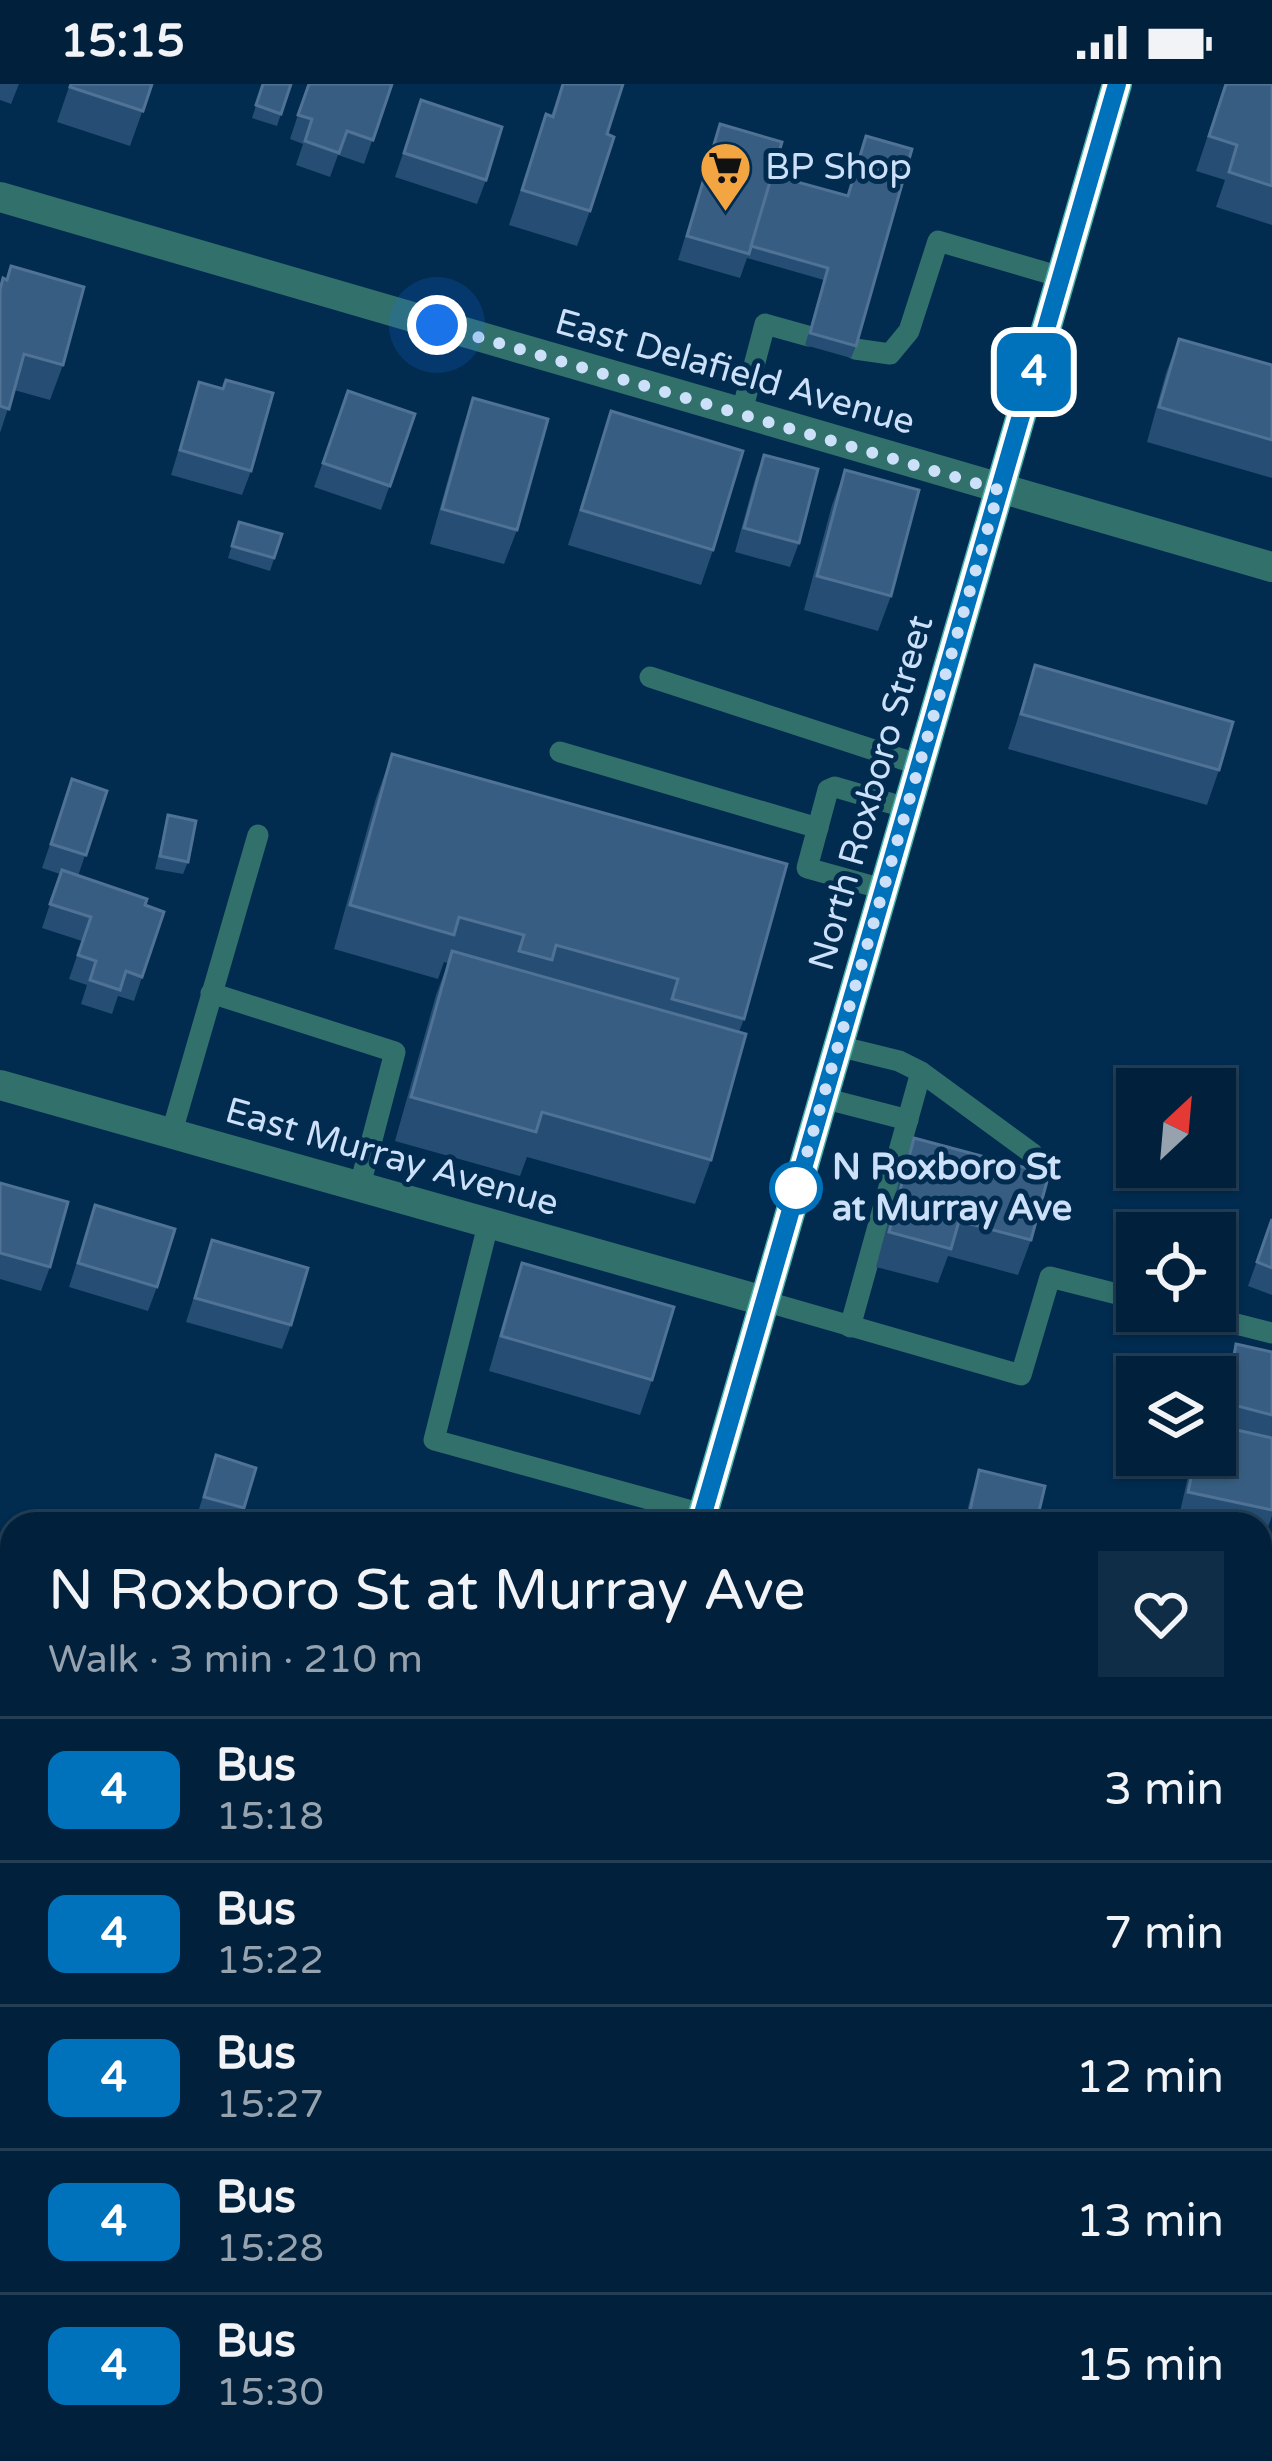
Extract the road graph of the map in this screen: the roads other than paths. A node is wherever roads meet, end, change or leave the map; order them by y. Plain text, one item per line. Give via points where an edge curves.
1 (1117, 84) edge
2 (0, 197) edge
3 (1061, 277) junction
4 (808, 336) edge
5 (855, 349) edge
6 (741, 415) junction
7 (999, 490) junction
8 (1272, 567) edge
9 (650, 677) dead end
10 (560, 752) dead end
11 (920, 765) junction
12 (908, 808) junction
13 (818, 828) junction
14 (258, 836) dead end
15 (883, 889) junction
16 (211, 992) junction
17 (838, 1046) junction
18 (921, 1072) junction
19 (0, 1085) edge
20 (823, 1098) junction
21 (908, 1120) junction
22 (171, 1135) junction
23 (1033, 1154) dead end
24 (359, 1189) junction
25 (488, 1225) junction
26 (1116, 1294) edge
27 (764, 1301) junction
28 (1236, 1324) edge
29 (850, 1327) junction
30 (1272, 1333) edge
31 (677, 1512) edge
32 (703, 1512) edge

1 - 3 main road, North Roxboro Street
2 - 6 street, East Delafield Avenue
3 - 5 lane via 938,241 909,331 890,354
3 - 7 main road, North Roxboro Street
4 - 6 lane via 765,324
6 - 7 street, East Delafield Avenue
7 - 8 street, East Delafield Avenue
7 - 11 main road, North Roxboro Street
9 - 11 lane
10 - 13 lane
11 - 12 main road, North Roxboro Street
12 - 13 lane via 830,786
12 - 15 main road, North Roxboro Street
13 - 15 lane via 810,872
14 - 16 lane
15 - 17 main road, North Roxboro Street
16 - 22 lane
16 - 24 lane via 394,1052
17 - 18 lane
17 - 20 main road, North Roxboro Street
18 - 21 lane
18 - 23 lane
19 - 22 street, East Murray Avenue
20 - 21 lane
20 - 27 main road, North Roxboro Street
21 - 29 lane
22 - 24 street, East Murray Avenue
24 - 25 street, East Murray Avenue
25 - 27 street, East Murray Avenue
25 - 31 lane via 434,1440
26 - 29 lane via 1050,1277 1021,1375
27 - 29 lane
27 - 32 main road, North Roxboro Street
28 - 30 lane

